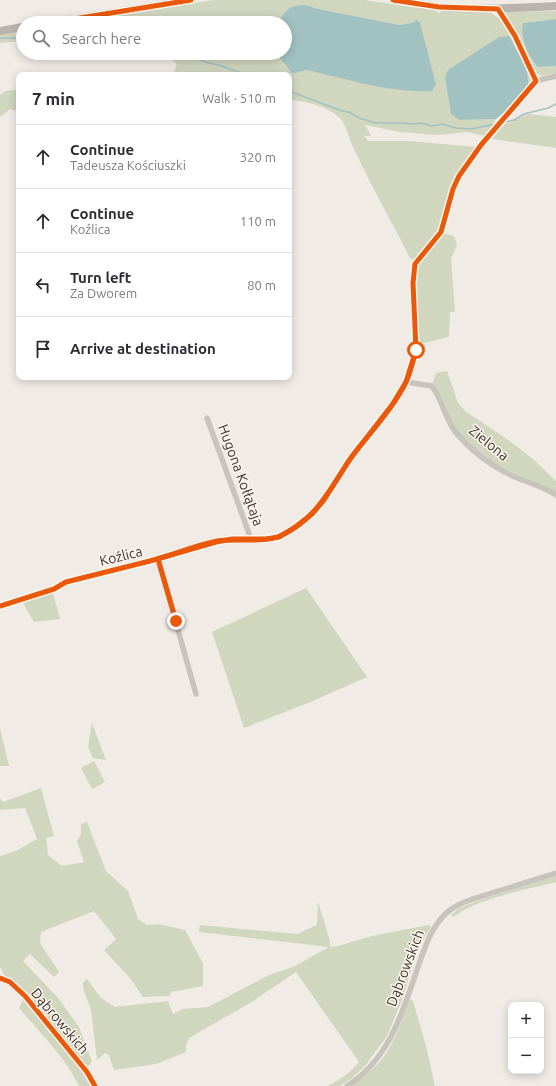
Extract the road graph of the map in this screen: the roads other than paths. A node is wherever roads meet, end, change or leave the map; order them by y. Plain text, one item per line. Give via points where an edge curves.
1 (191, 0) edge
2 (393, 0) edge
3 (172, 2) edge
4 (556, 6) edge
5 (498, 9) junction
6 (90, 16) edge
7 (16, 28) edge
8 (0, 31) edge
9 (556, 76) edge
10 (536, 81) junction
11 (406, 382) junction
12 (208, 418) dead end
13 (556, 495) edge
14 (251, 539) junction
15 (158, 559) junction
16 (0, 606) edge
17 (196, 694) dead end
18 (556, 873) edge
19 (0, 978) edge
20 (96, 1085) edge
21 (347, 1086) edge

1 - 3 street
2 - 5 street via 439,6
3 - 6 street
4 - 5 street
5 - 10 street via 515,36
7 - 8 street
9 - 10 street
10 - 11 street, Koźlica via 481,145 460,176 453,189 441,232 415,264 413,282 416,350
11 - 13 street, Zielona via 432,386 454,429 492,465
11 - 14 street, Koźlica via 312,514 279,537
12 - 14 street, Hugona Kołłątaja
14 - 15 street, Koźlica via 216,542
15 - 16 street, Koźlica via 66,582 54,589
15 - 17 street
18 - 21 street, Dąbrowskich via 471,900 450,910 427,940 398,1025 378,1060
19 - 20 street, Dąbrowskich via 10,982 25,996

